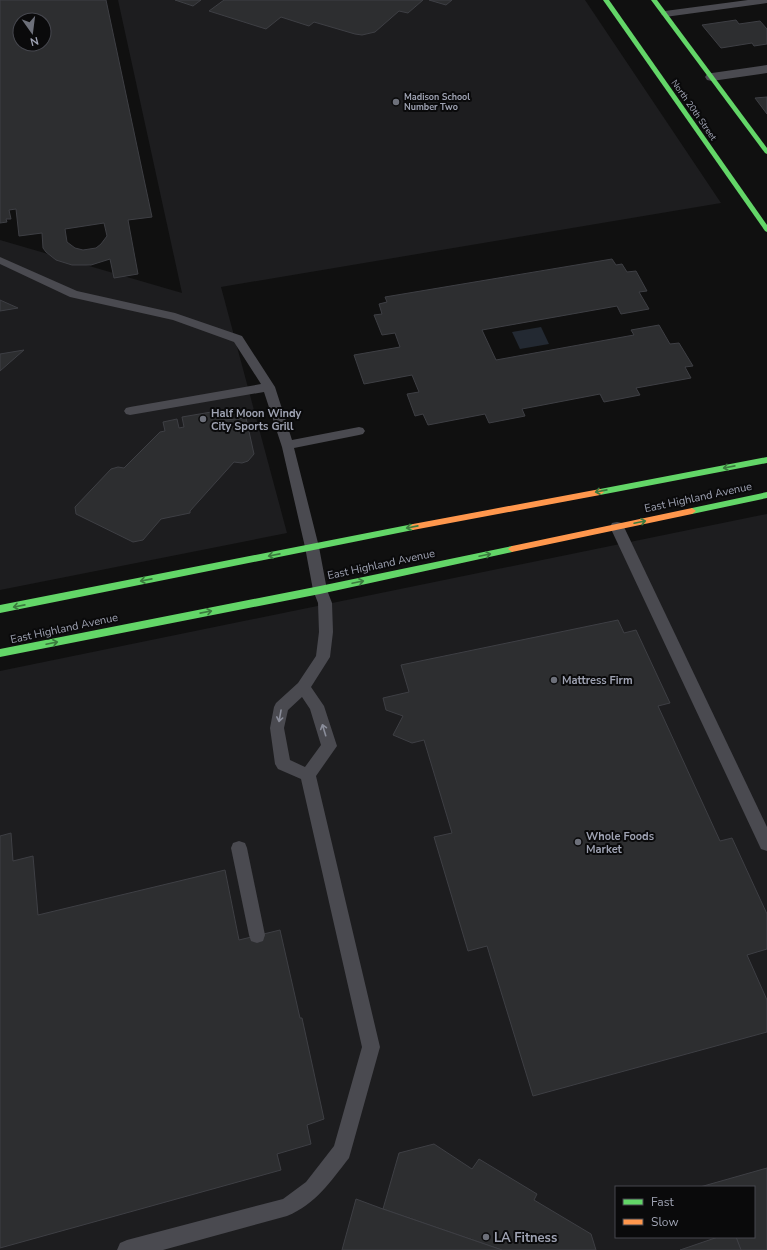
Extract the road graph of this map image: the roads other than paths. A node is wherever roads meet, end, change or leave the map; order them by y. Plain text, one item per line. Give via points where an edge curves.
1 (606, 0) edge
2 (654, 0) edge
3 (767, 0) edge
4 (665, 14) junction
5 (767, 68) edge
6 (712, 77) junction
7 (766, 149) edge
8 (767, 230) edge
9 (0, 260) edge
10 (269, 387) junction
11 (130, 412) dead end
12 (359, 431) dead end
13 (287, 445) junction
14 (767, 460) edge
15 (767, 495) edge
16 (617, 527) junction
17 (312, 547) junction
18 (320, 590) junction
19 (0, 610) edge
20 (0, 653) edge
21 (303, 687) junction
22 (308, 775) junction
23 (767, 844) edge
24 (239, 848) dead end
25 (256, 936) dead end
26 (127, 1250) edge

1 - 8 main road, North 20th Street
2 - 4 main road
3 - 4 lane
4 - 6 main road
5 - 6 street
6 - 7 main road
9 - 10 lane via 74,294 175,317 238,339
10 - 11 lane
10 - 13 lane
12 - 13 lane
13 - 17 lane
14 -> 17 main road, East Highland Avenue
16 -> 15 main road, East Highland Avenue
18 -> 16 main road, East Highland Avenue
16 - 23 lane
17 - 18 lane
17 -> 19 main road, East Highland Avenue
20 -> 18 main road, East Highland Avenue
18 - 21 lane via 325,603 326,632 323,657
22 -> 21 lane via 329,746 317,706
21 -> 22 lane via 281,707 278,728 284,764
22 - 26 lane via 370,1047 342,1151 313,1189 287,1207
24 - 25 lane

